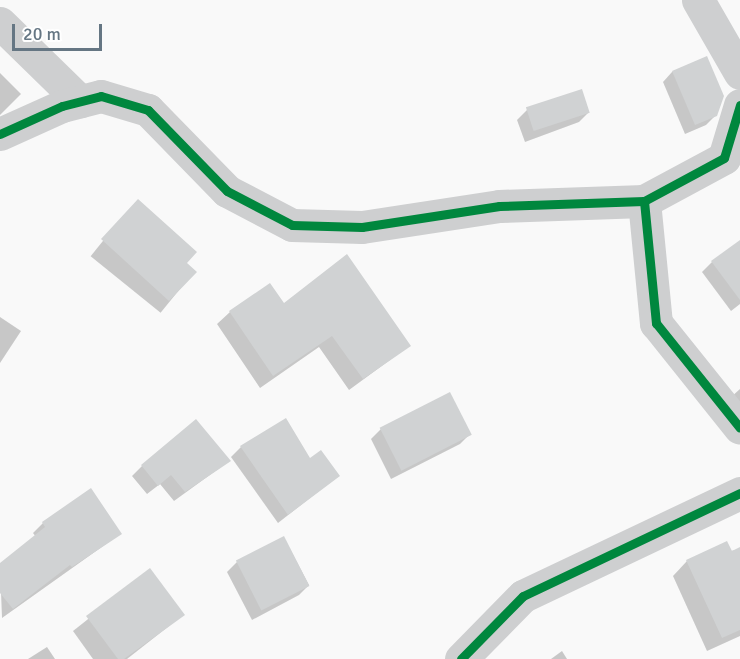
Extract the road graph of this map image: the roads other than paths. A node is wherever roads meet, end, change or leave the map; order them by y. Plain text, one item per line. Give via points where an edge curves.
1 (698, 0) edge
2 (0, 23) edge
3 (740, 73) edge
4 (81, 101) junction
5 (740, 105) edge
6 (0, 134) edge
7 (644, 201) junction
8 (740, 429) edge
9 (740, 493) edge
10 (461, 659) edge

1 - 3 street
2 - 4 street
4 - 6 street
4 - 7 street via 101,96 148,110 227,191 292,225 362,227 499,206
5 - 7 street via 724,158
7 - 8 street via 656,323
9 - 10 street via 524,596

